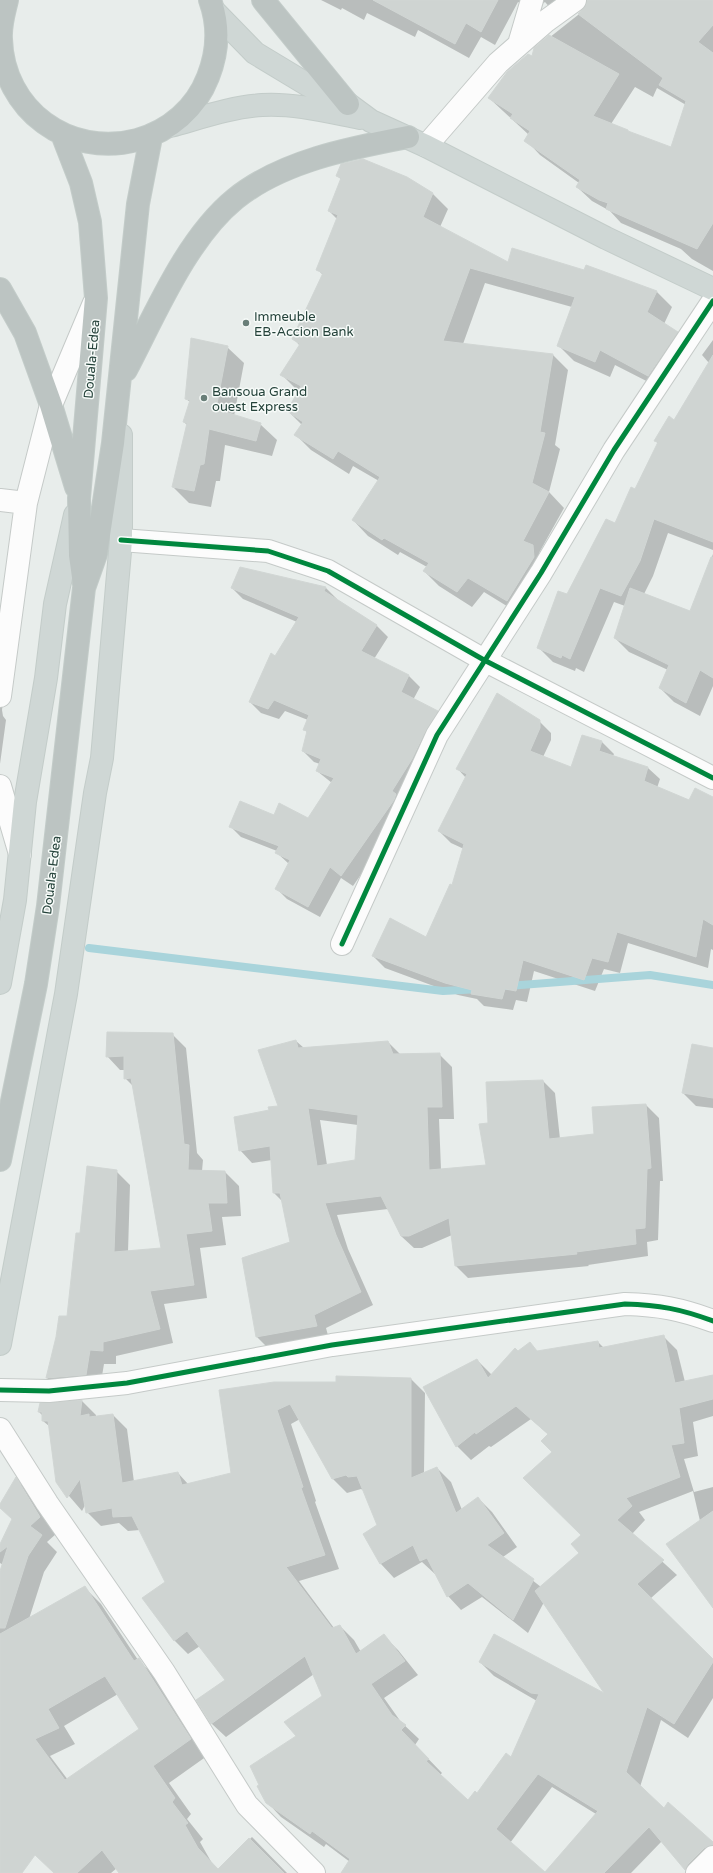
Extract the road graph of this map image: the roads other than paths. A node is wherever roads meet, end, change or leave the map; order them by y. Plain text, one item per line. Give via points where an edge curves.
1 (6, 0) edge
2 (263, 0) edge
3 (532, 0) edge
4 (575, 0) edge
5 (0, 2) edge
6 (212, 6) edge
7 (519, 44) junction
8 (9, 92) edge
9 (348, 104) junction
10 (371, 121) junction
11 (170, 126) junction
12 (62, 134) junction
13 (151, 136) junction
14 (417, 142) junction
15 (0, 289) edge
16 (713, 289) edge
17 (96, 298) junction
18 (713, 302) edge
19 (120, 382) junction
20 (51, 405) junction
21 (79, 498) junction
22 (0, 500) edge
23 (26, 503) junction
24 (121, 540) junction
25 (84, 588) junction
26 (484, 660) junction
27 (0, 696) edge
28 (713, 778) edge
29 (0, 786) edge
30 (20, 854) junction
31 (342, 944) dead end
32 (0, 983) edge
33 (0, 1160) edge
34 (713, 1321) edge
35 (0, 1344) edge
36 (0, 1390) edge
37 (0, 1429) edge
38 (713, 1857) edge
39 (314, 1873) edge
40 (697, 1873) edge

1 - 5 main road
1 - 8 highway via 1,38
2 - 9 highway
3 - 7 street
4 - 7 street
6 - 9 main road via 255,52 308,85
6 - 11 highway via 217,37 214,64 204,88 189,109
7 - 14 street
8 - 12 highway
9 - 10 main road
10 - 11 main road via 302,107 265,105 243,107
10 - 14 main road
11 - 13 highway
12 - 13 highway via 100,145 120,145
12 - 17 highway, Douala-Edea via 81,183 90,222
13 - 19 highway, Douala-Edea via 138,204
14 - 16 main road
14 - 19 highway via 363,146 314,159 268,178 235,199 214,220 186,256
15 - 20 highway via 25,333
17 - 20 street
17 - 21 highway, Douala-Edea
18 - 26 street via 614,450 541,573
19 - 24 main road
19 - 25 highway, Douala-Edea via 96,554
20 - 21 highway
20 - 23 street
21 - 25 highway, Douala-Edea via 80,555
21 - 30 main road via 55,604 25,802
22 - 23 street
23 - 27 street
24 - 26 street via 268,551 328,571
24 - 35 main road via 102,758 66,994
25 - 33 highway, Douala-Edea via 48,906 36,984
26 - 28 street
26 - 31 street via 437,735
29 - 30 street
30 - 32 main road
34 - 36 street via 682,1310 657,1305 625,1304 332,1345 127,1384 49,1391
37 - 39 street via 47,1503 164,1672 247,1805
38 - 40 street

